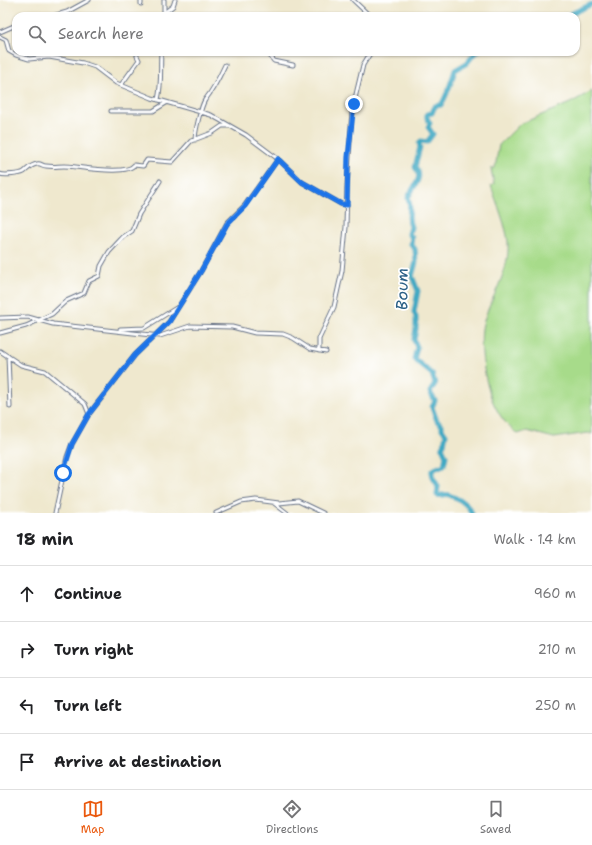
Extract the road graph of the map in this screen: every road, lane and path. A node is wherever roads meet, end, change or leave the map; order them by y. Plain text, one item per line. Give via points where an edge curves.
1 (89, 0) edge
2 (164, 0) edge
3 (175, 0) edge
4 (353, 0) edge
5 (67, 12) edge
6 (164, 12) edge
7 (166, 12) edge
8 (366, 12) edge
9 (12, 27) edge
10 (0, 32) edge
11 (0, 37) edge
12 (12, 53) edge
13 (19, 56) edge
14 (137, 56) dead end
15 (161, 56) edge
16 (270, 56) edge
17 (369, 56) edge
18 (225, 65) dead end
19 (293, 65) dead end
20 (121, 85) junction
21 (158, 100) junction
22 (167, 102) junction
23 (111, 111) dead end
24 (201, 113) junction
25 (230, 126) junction
26 (195, 140) junction
27 (278, 159) junction
28 (0, 174) edge
29 (160, 181) dead end
30 (347, 205) junction
31 (179, 305) junction
32 (0, 318) edge
33 (40, 320) junction
34 (119, 330) junction
35 (0, 333) edge
36 (155, 335) junction
37 (0, 351) edge
38 (319, 352) junction
39 (326, 352) dead end
40 (8, 356) junction
41 (10, 407) dead end
42 (94, 408) junction
43 (88, 409) junction
44 (89, 414) junction
45 (274, 503) junction
46 (55, 513) edge
47 (216, 513) edge
48 (287, 513) edge
49 (323, 513) edge

1 - 5 street
2 - 6 street
3 - 7 street
4 - 8 street
9 - 10 street
11 - 12 street via 5,39
13 - 20 street via 29,59 58,58 83,63 95,67
14 - 20 street via 139,60
15 - 21 street via 162,78
16 - 19 street via 274,61
17 - 30 street via 363,65 352,111
18 - 24 street via 212,92 204,101
20 - 21 street
21 - 22 street
22 - 23 street via 152,111
22 - 24 street
24 - 25 street via 211,115
24 - 26 street via 195,128
25 - 26 street via 222,126
25 - 27 street
26 - 28 street via 187,144 172,162 147,160 143,166 134,165 130,168 105,171 65,166 55,168 40,164 30,166 21,173 4,176
27 - 30 street via 302,182
27 - 31 street via 245,206 227,224
29 - 33 street via 139,214 132,232 123,237 109,252 99,276 89,281 84,292 66,301 52,314
30 - 38 street via 342,271 334,307 319,339
31 - 34 street via 144,328
31 - 36 street via 169,322
32 - 33 street via 28,317
33 - 34 street via 97,330
33 - 35 street
34 - 36 street
36 - 38 street via 160,336 190,326 232,327 256,333 283,334 306,348
36 - 42 street via 135,355
37 - 40 street
38 - 39 street
40 - 41 street
40 - 43 street via 22,365 45,371
42 - 43 street
42 - 44 street
43 - 44 street
44 - 46 street via 67,458
45 - 47 street via 250,500
45 - 48 street
45 - 49 street via 298,501

